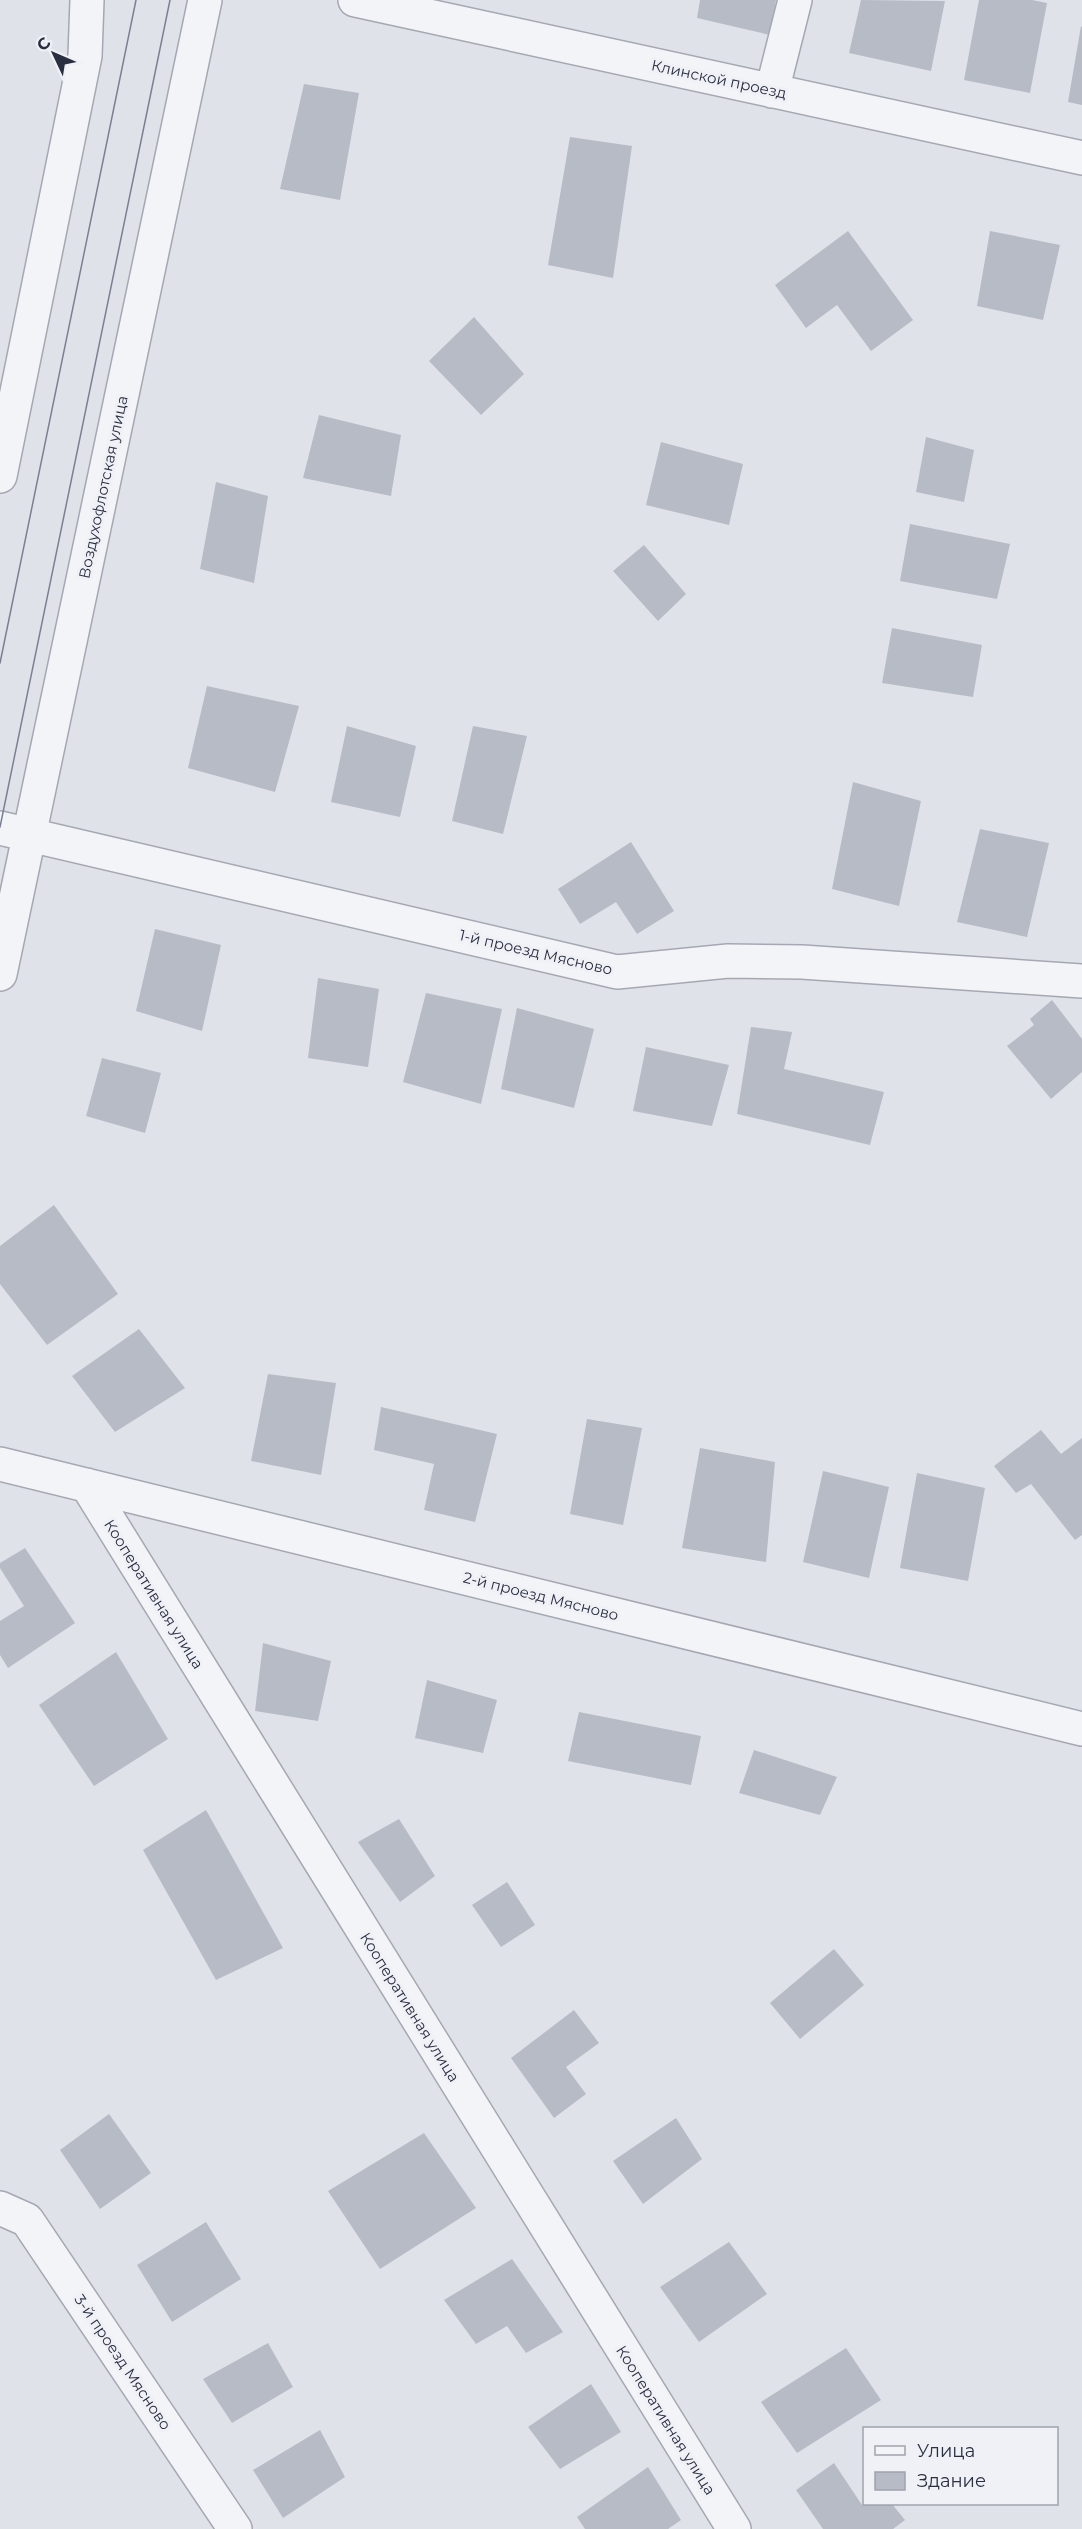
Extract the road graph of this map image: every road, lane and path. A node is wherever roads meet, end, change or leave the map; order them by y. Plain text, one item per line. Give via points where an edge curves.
1 (87, 0) edge
2 (205, 0) edge
3 (355, 0) edge
4 (795, 0) edge
5 (772, 91) junction
6 (1082, 158) edge
7 (0, 476) edge
8 (15, 831) edge
9 (0, 974) edge
10 (1082, 981) edge
11 (0, 1464) edge
12 (87, 1485) junction
13 (1082, 1729) edge
14 (0, 2208) edge
15 (235, 2529) edge
16 (734, 2529) edge

1 - 7 street via 85,56
2 - 8 street, Воздухофлотская улица
3 - 5 street, Клинской проезд
4 - 5 street
5 - 6 street, Клинской проезд
8 - 9 street, Воздухофлотская улица
8 - 10 street, 1-й проезд Мясново via 617,972 729,961 802,962
11 - 12 street, 2-й проезд Мясново
12 - 13 street, 2-й проезд Мясново
12 - 16 street, Кооперативная улица
14 - 15 street, 3-й проезд Мясново via 27,2220

